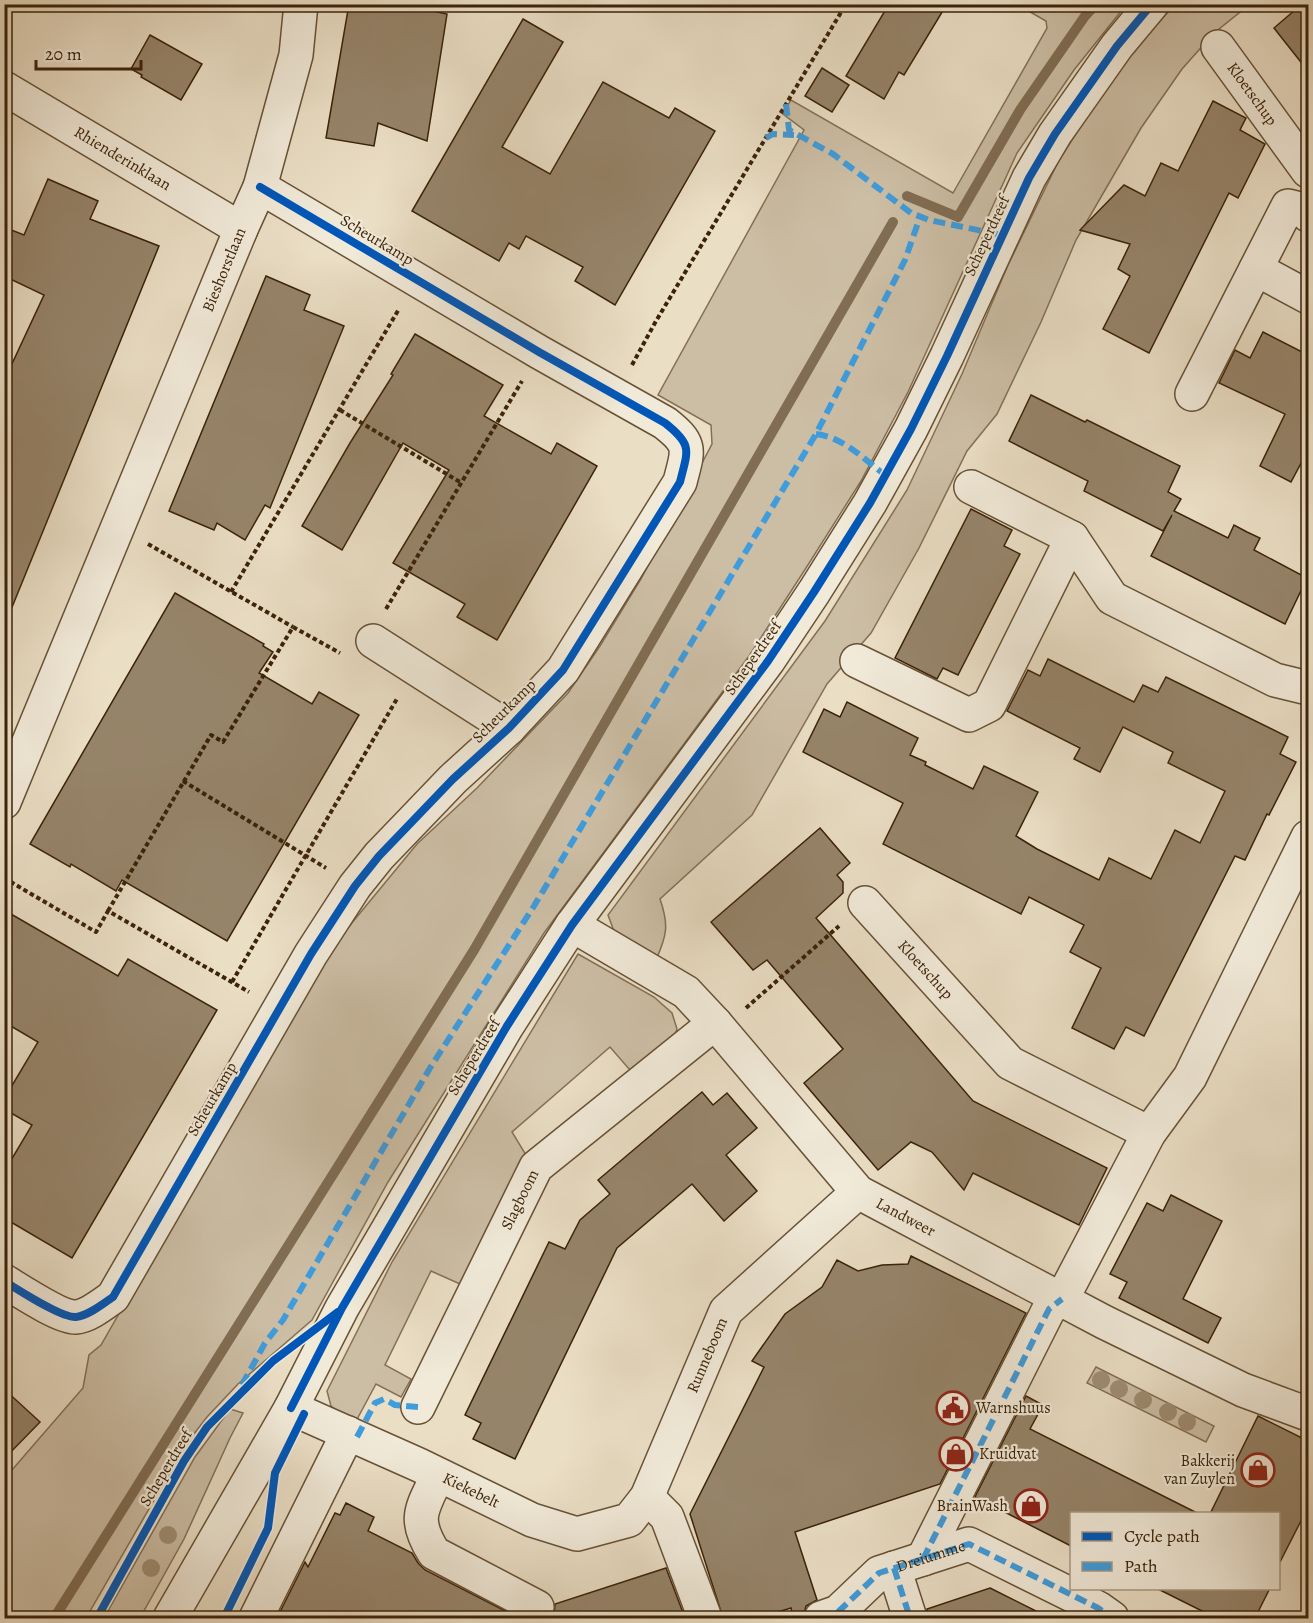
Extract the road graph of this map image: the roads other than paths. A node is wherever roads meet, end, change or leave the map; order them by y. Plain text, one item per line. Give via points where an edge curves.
1 (301, 4) edge
2 (1152, 4) edge
3 (1218, 47) dead end
4 (4, 88) edge
5 (1308, 171) edge
6 (260, 187) junction
7 (1307, 209) edge
8 (241, 229) junction
9 (1256, 269) junction
10 (1308, 297) edge
11 (1192, 394) dead end
12 (971, 487) dead end
13 (1072, 538) junction
14 (373, 641) road end
15 (857, 661) dead end
16 (1308, 688) edge
17 (509, 728) junction
18 (4, 802) edge
19 (1308, 837) edge
20 (865, 903) road end
21 (572, 925) junction
22 (718, 1027) junction
23 (1149, 1133) junction
24 (858, 1192) junction
25 (4, 1281) edge
26 (1062, 1299) junction
27 (418, 1407) dead end
28 (291, 1408) junction
29 (1308, 1413) edge
30 (348, 1433) junction
31 (438, 1474) junction
32 (647, 1497) junction
33 (909, 1563) junction
34 (537, 1607) dead end
35 (170, 1618) edge
36 (256, 1618) edge
37 (705, 1618) edge
38 (821, 1618) edge
39 (910, 1618) edge
40 (1112, 1618) edge

1 - 6 street, Bieshorstlaan via 296,55
2 - 21 street, Scheperdreef via 1117,46 1029,178 911,429 814,592 768,661
3 - 5 street, Kloetschup
4 - 8 street, Rhienderinklaan
6 - 8 street, Bieshorstlaan
6 - 17 street, Scheurkamp via 681,435 687,452 680,482 563,670
7 - 9 street via 1288,206
8 - 18 street, Bieshorstlaan
9 - 10 street
9 - 11 street
12 - 13 street
13 - 15 street via 989,705 969,716
13 - 16 street via 1112,597 1275,680
14 - 17 street, Scheurkamp
17 - 25 street, Scheurkamp via 453,779 356,886 311,954 113,1297 75,1317
19 - 23 street via 1190,1077
20 - 23 street, Kloetschup via 1010,1063
21 - 22 street, Landweer via 686,992
21 - 28 street, Scheperdreef via 507,1026 396,1215
22 - 24 street, Landweer
22 - 27 street, Slagboom via 536,1167
23 - 26 street
24 - 26 street, Landweer
24 - 32 street, Runneboom via 726,1311
26 - 29 street, Landweer via 1244,1390
26 - 33 street via 1049,1309
28 - 30 street, Kiekebelt
28 - 35 street, Scheperdreef
30 - 31 street, Kiekebelt
30 - 36 street
31 - 32 street, Kiekebelt via 532,1520 577,1534 629,1520
31 - 34 street via 421,1511 420,1525 434,1553
32 - 37 street via 667,1517
33 - 38 street, Dreiumme via 879,1573 837,1612
33 - 39 street
33 - 40 street, Dreiumme via 969,1544

